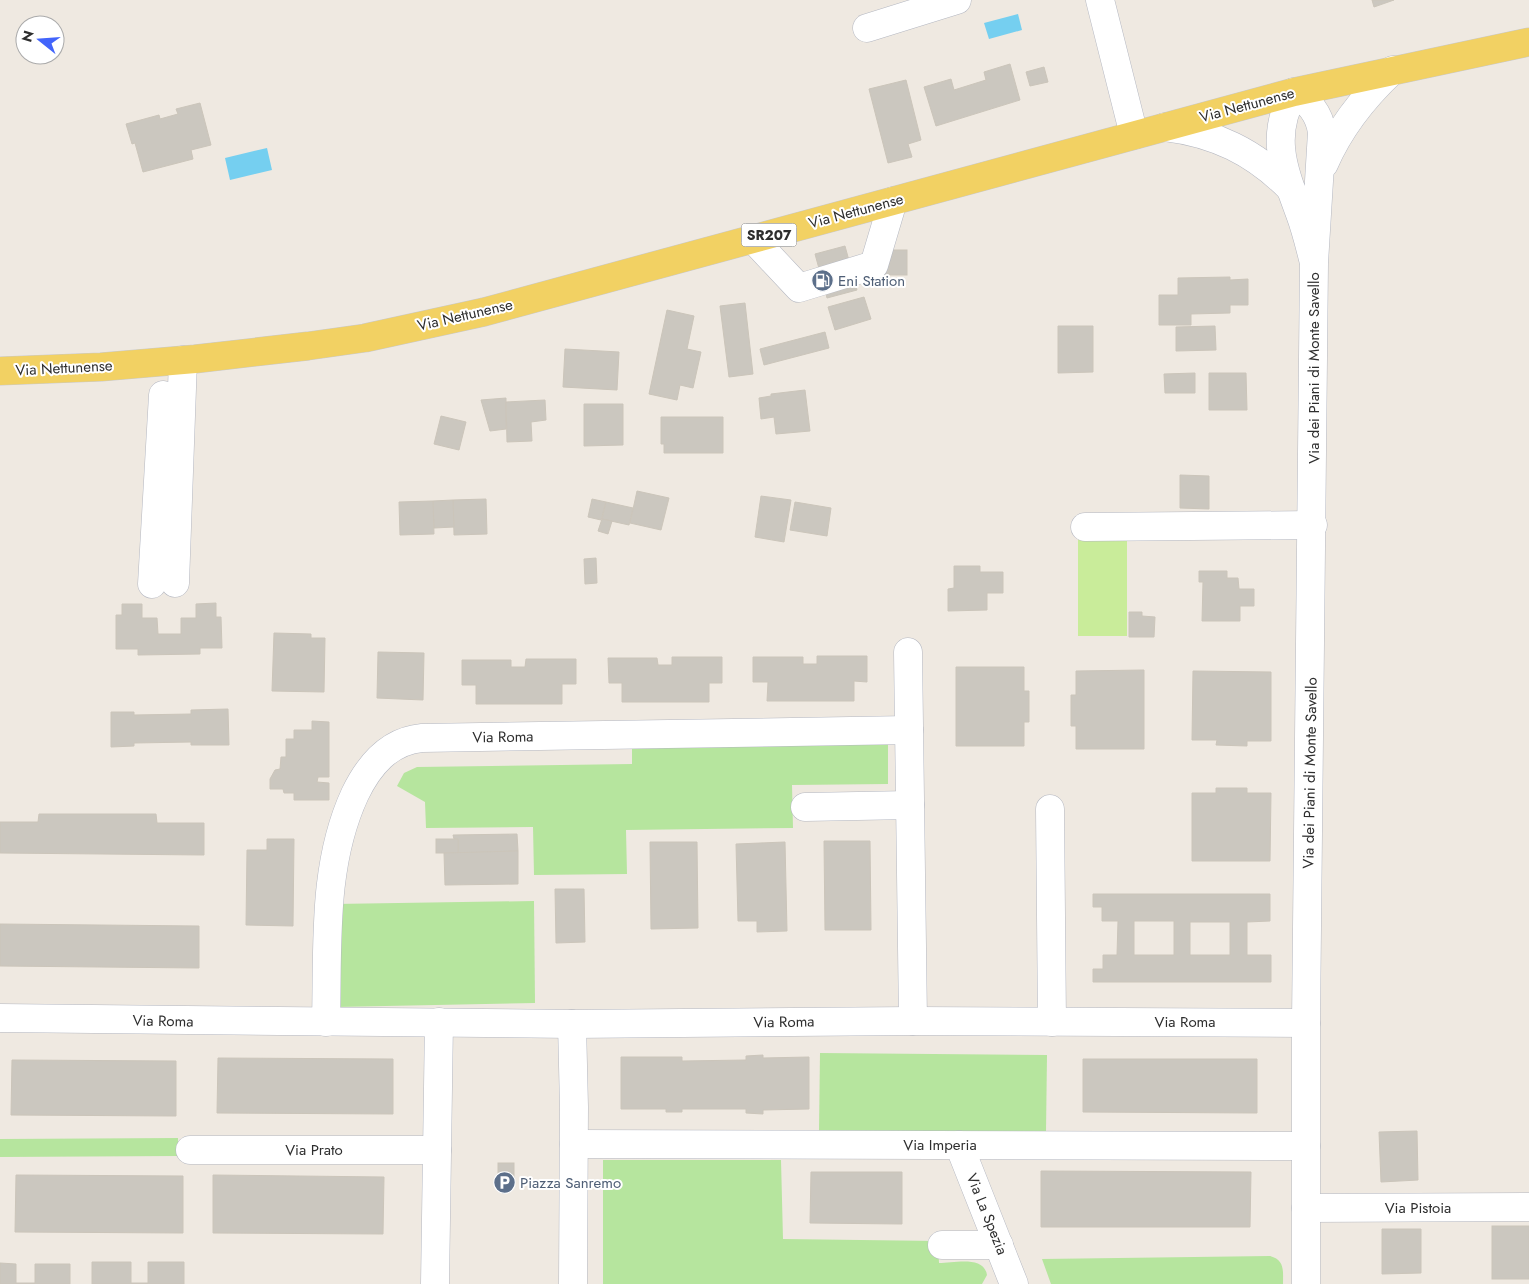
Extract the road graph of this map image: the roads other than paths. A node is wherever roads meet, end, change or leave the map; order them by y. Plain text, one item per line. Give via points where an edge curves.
1 (957, 0) edge
2 (1100, 0) edge
3 (867, 28) dead end
4 (1529, 42) edge
5 (1393, 70) junction
6 (1294, 92) junction
7 (1165, 127) junction
8 (1134, 135) junction
9 (1320, 172) junction
10 (1290, 188) junction
11 (893, 201) junction
12 (753, 239) junction
13 (1314, 263) junction
14 (174, 361) junction
15 (0, 370) edge
16 (1313, 525) junction
17 (1085, 527) dead end
18 (164, 583) dead end
19 (908, 652) dead end
20 (909, 730) junction
21 (910, 805) junction
22 (805, 807) dead end
23 (1050, 809) dead end
24 (0, 1018) edge
25 (913, 1021) junction
26 (326, 1022) junction
27 (439, 1022) junction
28 (1052, 1022) junction
29 (1306, 1023) junction
30 (572, 1024) junction
31 (574, 1144) junction
32 (959, 1145) junction
33 (1306, 1146) junction
34 (190, 1150) dead end
35 (437, 1150) junction
36 (1529, 1207) edge
37 (1306, 1208) junction
38 (999, 1245) junction
39 (942, 1246) dead end
40 (435, 1284) edge
41 (573, 1284) edge
42 (1014, 1284) edge
43 (1306, 1284) edge

1 - 3 street
2 - 8 street
4 - 5 main road, Via Nettunense / SR207
5 - 6 main road, Via Nettunense / SR207
5 - 9 street via 1344,125
6 - 7 main road, Via Nettunense / SR207
6 - 9 street via 1311,106 1320,123
6 - 10 street via 1281,123 1283,163
7 - 8 main road, Via Nettunense / SR207
7 - 10 street via 1201,133 1232,145 1276,174
8 - 11 main road, Via Nettunense / SR207
9 - 13 street
10 - 13 street
11 - 12 main road, Via Nettunense / SR207
11 - 12 street via 874,265 799,288
12 - 14 main road, Via Nettunense / SR207 via 484,312 365,338
13 - 16 street, Via dei Piani di Monte Savello
14 - 15 main road, Via Nettunense / SR207
14 - 18 street
16 - 17 street
16 - 29 street, Via dei Piani di Monte Savello
19 - 20 street
20 - 21 street
20 - 26 street, Via Roma via 422,738 399,744 380,757 365,776 338,842 329,901
21 - 22 street
21 - 25 street
23 - 28 street
24 - 26 street, Via Roma
25 - 28 street, Via Roma
25 - 30 street, Via Roma
26 - 27 street, Via Roma
27 - 30 street, Via Roma
27 - 35 street
28 - 29 street, Via Roma
29 - 33 street, Via dei Piani di Monte Savello
30 - 31 street
31 - 32 street, Via Imperia
31 - 41 street
32 - 33 street, Via Imperia
32 - 38 street, Via La Spezia
33 - 37 street, Via dei Piani di Monte Savello
34 - 35 street, Via Prato
35 - 40 street
36 - 37 street, Via Pistoia
37 - 43 street, Via dei Piani di Monte Savello
38 - 39 street
38 - 42 street, Via La Spezia

